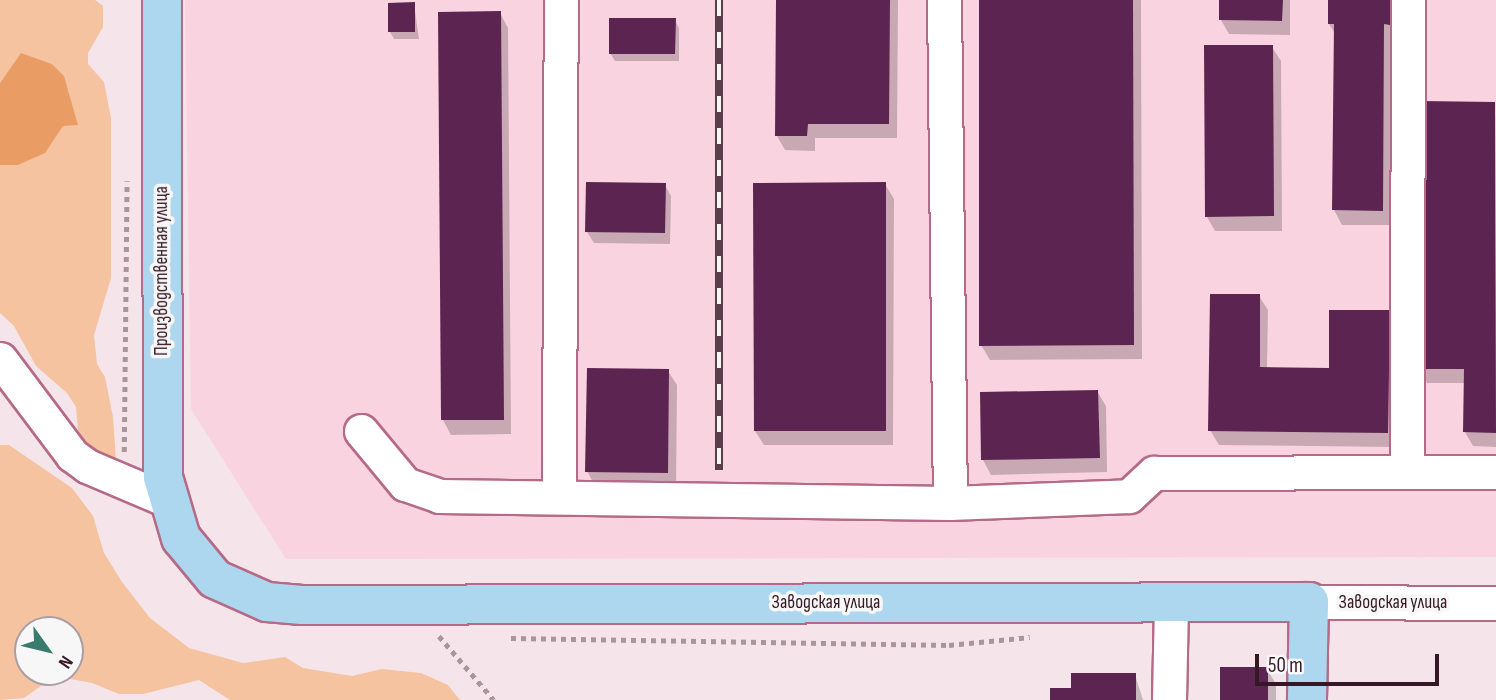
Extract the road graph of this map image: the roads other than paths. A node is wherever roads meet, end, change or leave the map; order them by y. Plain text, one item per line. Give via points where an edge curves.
1 (162, 0) edge
2 (561, 0) edge
3 (944, 0) edge
4 (1408, 0) edge
5 (0, 359) edge
6 (361, 431) dead end
7 (1407, 472) junction
8 (1496, 472) edge
9 (559, 496) junction
10 (167, 500) junction
11 (950, 503) junction
12 (181, 538) joint
13 (1171, 601) junction
14 (1309, 602) junction
15 (1496, 603) edge
16 (1169, 700) edge
17 (1307, 700) edge

1 - 10 main road, Производственная улица via 161,448
2 - 9 street
3 - 11 street
4 - 7 street
5 - 10 street via 72,455
6 - 9 street via 391,471 422,493
7 - 8 street
7 - 11 street via 1153,473 1129,496
9 - 11 street
10 - 12 main road, Производственная улица
12 - 13 main road, Заводская улица via 215,579 267,602 302,605
13 - 14 main road, Заводская улица
13 - 16 street
14 - 15 street, Заводская улица
14 - 17 main road

